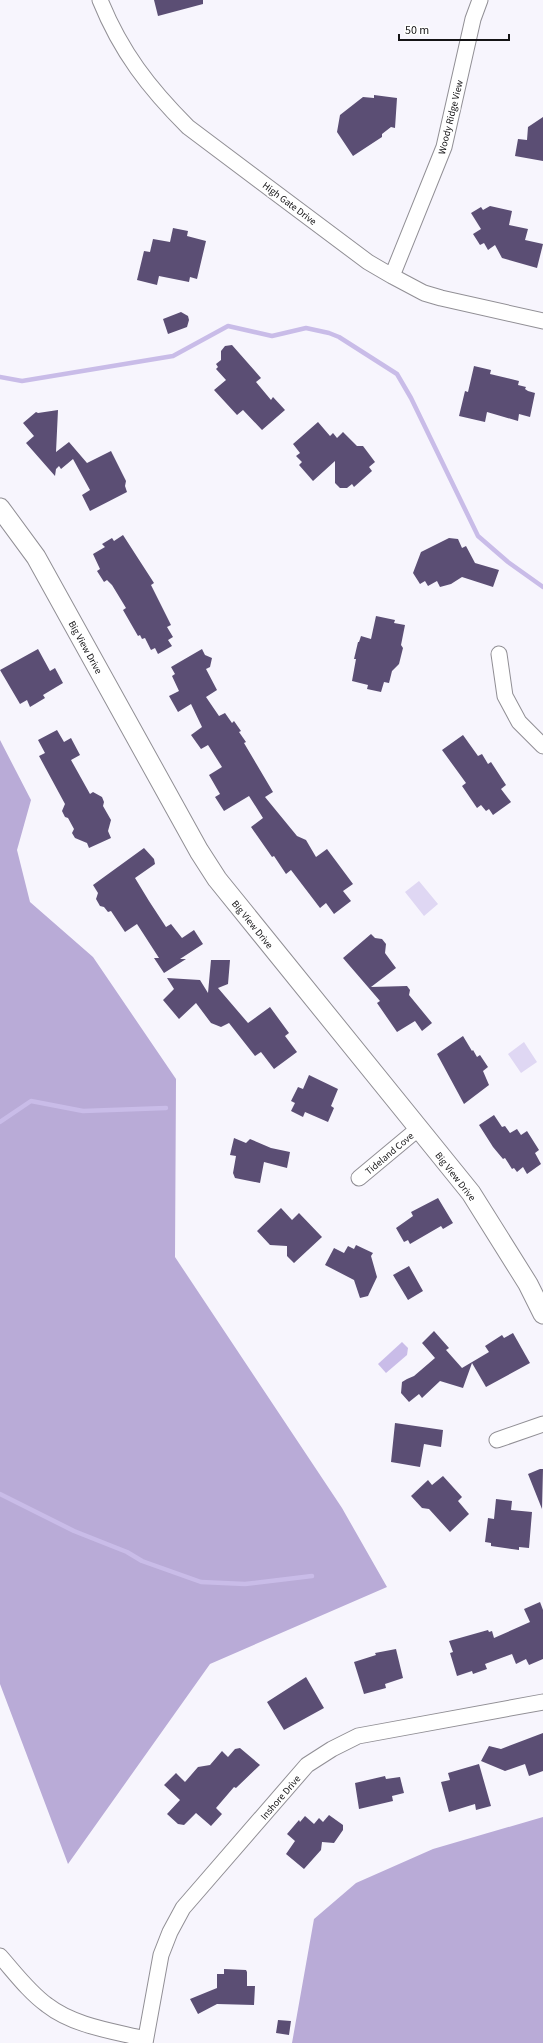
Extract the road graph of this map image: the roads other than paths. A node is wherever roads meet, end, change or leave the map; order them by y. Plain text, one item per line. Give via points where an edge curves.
1 (100, 0) edge
2 (480, 0) edge
3 (392, 276) junction
4 (543, 321) edge
5 (0, 508) edge
6 (498, 654) dead end
7 (543, 746) edge
8 (419, 1128) junction
9 (359, 1178) dead end
10 (543, 1314) edge
11 (543, 1424) edge
12 (497, 1440) dead end
13 (543, 1702) edge
14 (0, 1956) edge
15 (145, 2041) edge

1 - 3 street, High Gate Drive via 111,28 140,74 188,127 368,262
2 - 3 street, Woody Ridge View via 473,19 444,147
3 - 4 street, High Gate Drive via 424,293 440,298
5 - 8 street, Big View Drive via 36,557 217,879
6 - 7 street via 505,696 519,722
8 - 9 street, Tideland Cove
8 - 10 street, Big View Drive via 471,1193 528,1284
11 - 12 street
13 - 15 street, Inshore Drive via 358,1736 307,1765 183,1908 161,1955
14 - 15 street via 47,2006 84,2023

